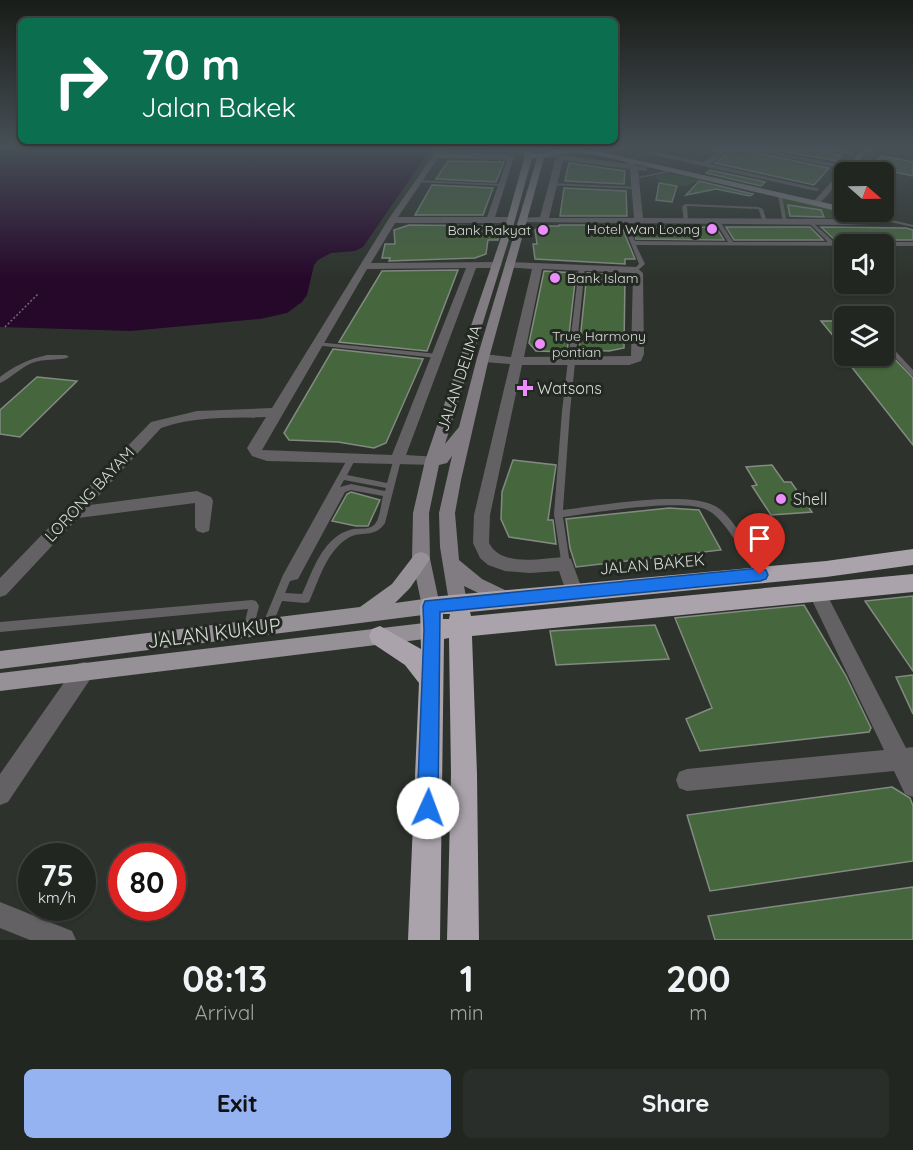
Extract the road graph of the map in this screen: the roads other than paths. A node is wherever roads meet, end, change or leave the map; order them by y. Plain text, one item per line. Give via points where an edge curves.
1 (411, 191) edge
2 (499, 191) edge
3 (524, 191) edge
4 (550, 191) edge
5 (637, 191) edge
6 (762, 191) edge
7 (773, 191) edge
8 (814, 191) edge
9 (828, 191) edge
10 (780, 195) junction
11 (807, 199) junction
12 (819, 201) junction
13 (834, 203) edge
14 (834, 206) edge
15 (894, 219) edge
16 (392, 220) junction
17 (490, 220) junction
18 (517, 220) junction
19 (544, 220) junction
20 (639, 220) junction
21 (624, 221) junction
22 (686, 221) junction
23 (717, 221) junction
24 (765, 222) junction
25 (785, 222) junction
26 (811, 222) junction
27 (834, 222) edge
28 (913, 224) edge
29 (634, 243) junction
30 (732, 243) junction
31 (833, 244) junction
32 (913, 244) edge
33 (472, 265) junction
34 (503, 265) junction
35 (366, 266) junction
36 (538, 266) junction
37 (582, 267) junction
38 (636, 270) junction
39 (316, 344) junction
40 (894, 353) edge
41 (436, 356) junction
42 (66, 357) dead end
43 (483, 358) junction
44 (518, 361) junction
45 (571, 362) junction
46 (913, 374) edge
47 (0, 381) edge
48 (274, 412) junction
49 (470, 415) junction
50 (352, 458) junction
51 (397, 460) junction
52 (432, 460) junction
53 (342, 477) junction
54 (388, 490) junction
55 (72, 513) junction
56 (558, 514) junction
57 (203, 527) dead end
58 (913, 557) edge
59 (421, 559) junction
60 (452, 563) junction
61 (565, 564) junction
62 (760, 575) junction
63 (286, 578) junction
64 (913, 584) edge
65 (0, 590) edge
66 (574, 592) junction
67 (818, 594) junction
68 (279, 596) junction
69 (506, 598) junction
70 (431, 606) junction
71 (357, 617) junction
72 (451, 619) junction
73 (0, 627) edge
74 (257, 629) junction
75 (380, 636) junction
76 (0, 660) edge
77 (84, 671) junction
78 (431, 679) junction
79 (0, 682) edge
80 (907, 759) edge
81 (687, 780) dead end
82 (913, 786) edge
83 (0, 794) edge
84 (0, 915) edge
85 (63, 940) edge
86 (424, 940) edge
87 (463, 940) edge

1 - 16 street
2 - 17 street
3 - 18 street, JALAN DELIMA
4 - 19 street
5 - 20 street
6 - 10 street
7 - 11 street
8 - 11 street
9 - 12 street
10 - 11 street
10 - 25 lane
11 - 12 street
12 - 13 street
12 - 14 street
15 - 28 lane
16 - 17 street
16 - 35 street
17 - 18 street
18 - 19 street
18 - 34 street, JALAN DELIMA
19 - 21 street
20 - 21 street
20 - 22 street
21 - 29 lane
22 - 23 street
22 - 24 lane via 686,205 758,208
23 - 24 street
23 - 30 lane
24 - 25 street
25 - 26 street
26 - 27 street
26 - 31 lane
29 - 30 lane
29 - 38 lane via 642,264
30 - 31 lane
31 - 32 lane
33 - 34 street
33 - 35 street
33 - 41 street
34 - 36 street
34 - 43 street, JALAN DELIMA
34 - 52 street, JALAN DELIMA
35 - 39 street
36 - 37 street
36 - 44 street
37 - 38 street
37 - 45 lane
38 - 45 street via 637,358
39 - 41 lane
39 - 48 street
40 - 46 lane
41 - 51 street
42 - 47 lane via 38,357 18,366
43 - 44 street
43 - 49 street, JALAN DELIMA
44 - 45 street
44 - 61 street via 482,515 482,545 495,561 505,564
45 - 56 lane
48 - 50 street via 256,442 257,453
48 - 55 street, LORONG BAYAM via 165,420 150,429
49 - 52 street via 442,459
49 - 60 street, JALAN DELIMA via 447,513
50 - 51 street
50 - 53 lane
51 - 52 street
51 - 54 lane
52 - 59 street, JALAN DELIMA via 421,513
53 - 54 lane
53 - 63 lane
54 - 63 lane via 342,490 295,576
54 - 68 lane via 377,528 349,534 331,547 305,598
55 - 57 street via 197,497 204,501
55 - 65 street, LORONG BAYAM
56 - 61 lane
56 - 62 lane via 699,502 720,515
58 - 62 highway, JALAN BAKEK
59 - 70 street, JALAN DELIMA
59 - 71 main road via 389,600
60 - 69 street via 477,587
60 - 72 street, JALAN DELIMA
61 - 66 street
62 - 66 highway, JALAN BAKEK
63 - 68 lane
64 - 67 highway
66 - 69 highway, JALAN BAKEK
67 - 72 highway
67 - 80 street
68 - 74 lane
69 - 72 highway, JALAN BAKEK
70 - 71 main road, JALAN KUKUP
70 - 72 highway
71 - 74 main road, JALAN KUKUP
72 - 75 main road, JALAN KUKUP
72 - 78 highway
72 - 87 highway via 464,774
73 - 74 lane via 252,604
74 - 76 main road, JALAN KUKUP
75 - 77 main road, JALAN KUKUP
75 - 78 highway via 413,657
77 - 79 main road, JALAN KUKUP
77 - 83 street
78 - 86 highway
80 - 81 street
80 - 82 street
84 - 85 street

